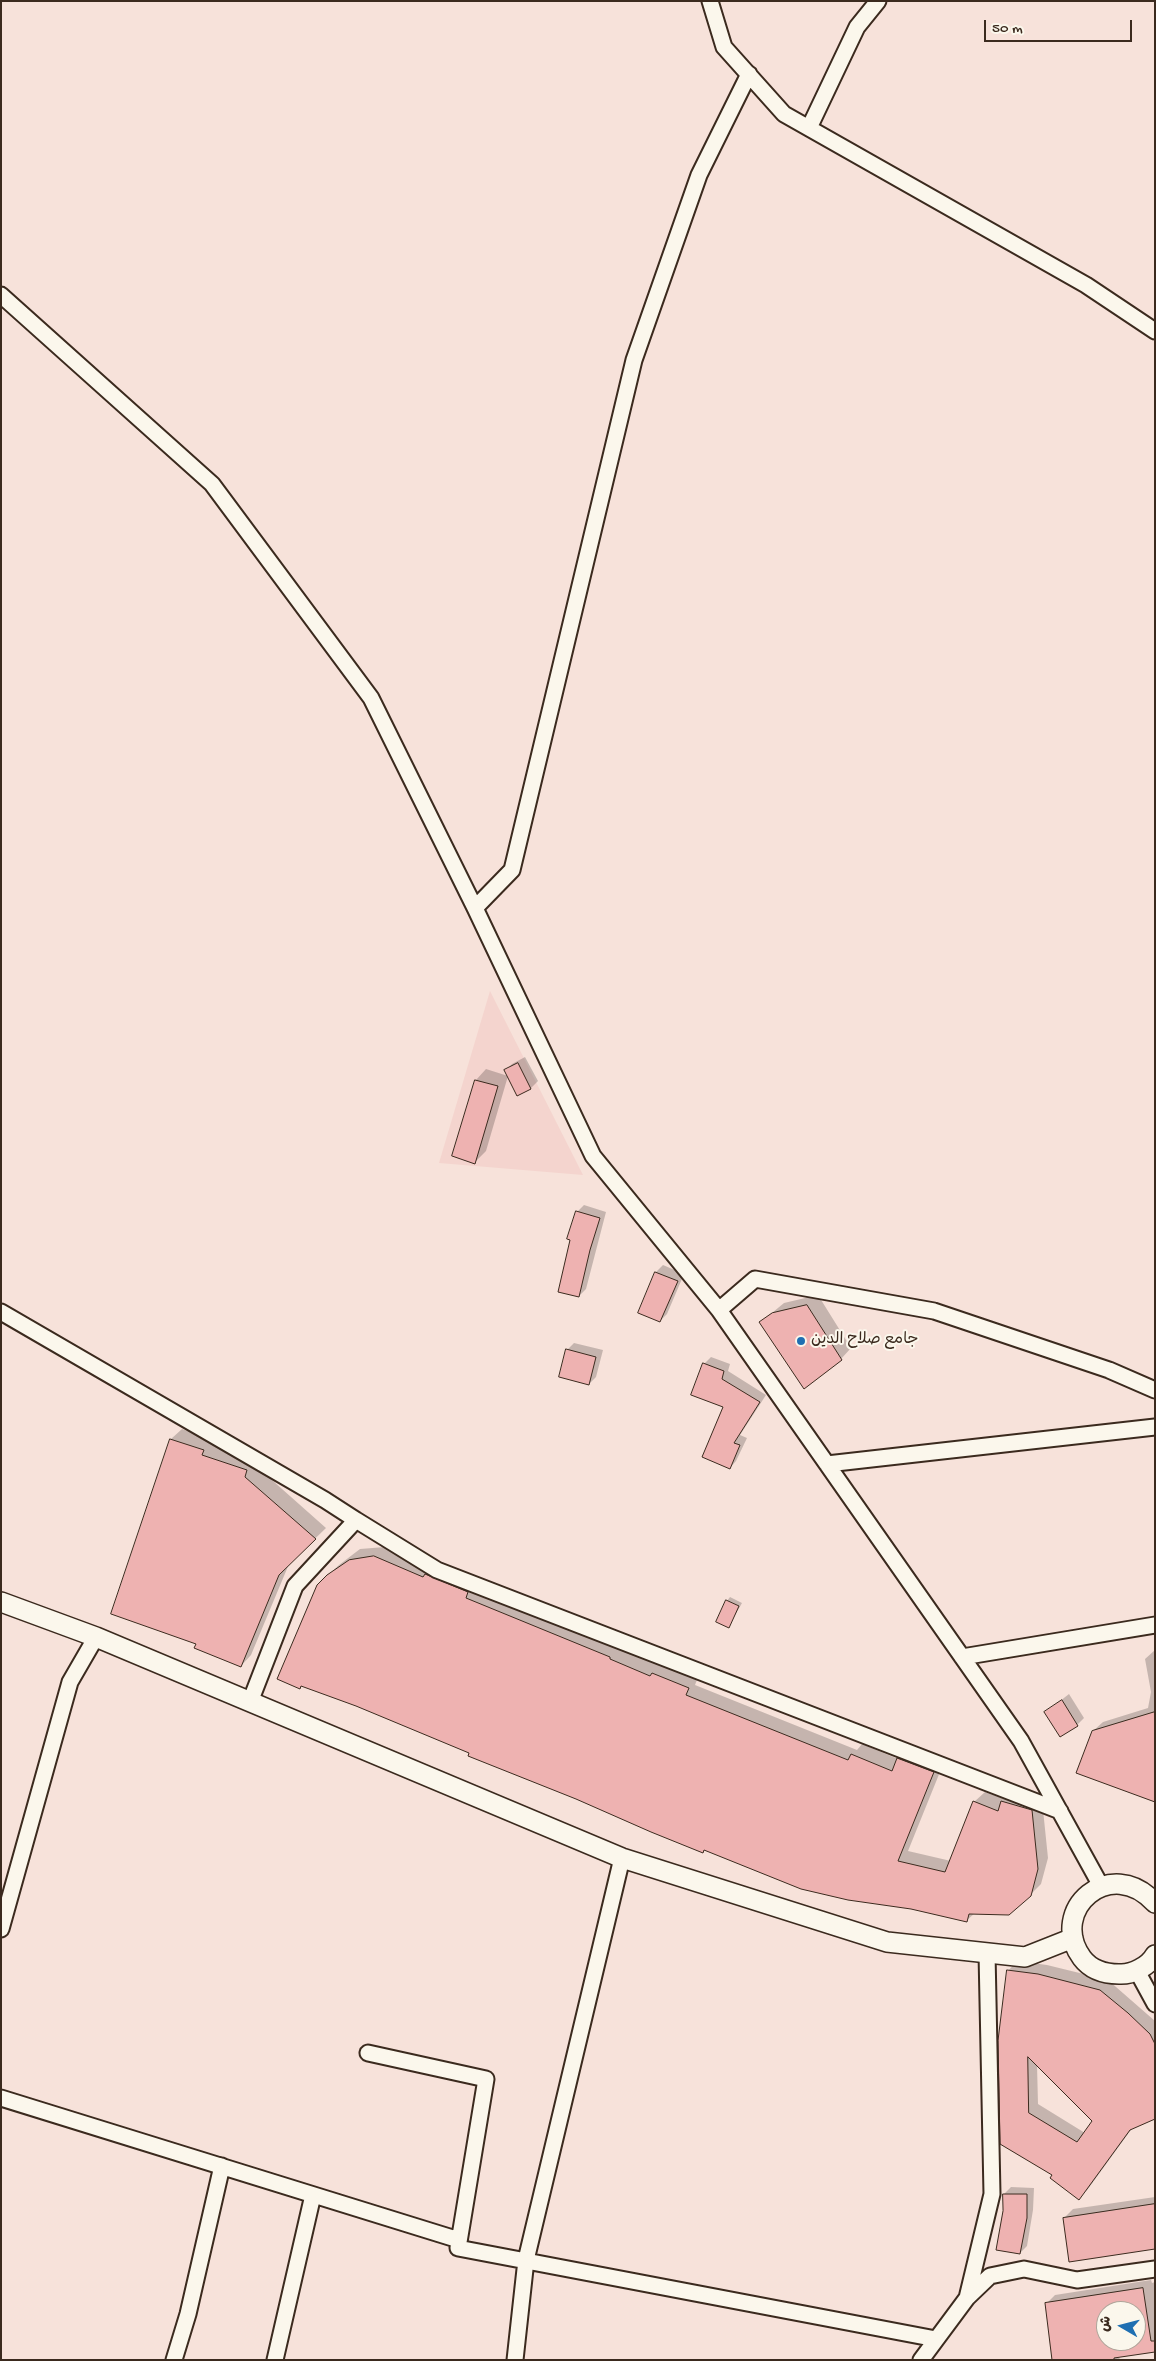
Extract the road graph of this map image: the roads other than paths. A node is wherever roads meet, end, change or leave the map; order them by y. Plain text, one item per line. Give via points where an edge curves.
1 (710, 1) edge
2 (878, 1) edge
3 (749, 74) junction
4 (808, 128) junction
5 (1, 295) edge
6 (1155, 331) edge
7 (475, 908) junction
8 (719, 1310) junction
9 (1, 1312) edge
10 (1155, 1390) edge
11 (1155, 1427) edge
12 (827, 1464) junction
13 (356, 1520) junction
14 (1, 1602) edge
15 (1155, 1625) edge
16 (96, 1637) junction
17 (962, 1656) junction
18 (250, 1702) junction
19 (1060, 1811) junction
20 (622, 1858) junction
21 (1101, 1886) junction
22 (1151, 1896) edge
23 (1, 1929) edge
24 (1073, 1938) junction
25 (987, 1952) junction
26 (1155, 1955) edge
27 (1137, 1971) junction
28 (1155, 2004) edge
29 (368, 2053) dead end
30 (1, 2098) edge
31 (222, 2166) junction
32 (312, 2195) junction
33 (459, 2240) junction
34 (526, 2260) junction
35 (1155, 2269) edge
36 (967, 2298) junction
37 (936, 2339) junction
38 (174, 2360) edge
39 (275, 2360) edge
40 (515, 2360) edge
41 (921, 2360) edge

1 - 3 street via 724,47
2 - 4 street via 857,27
3 - 4 street via 784,114
3 - 7 street via 699,175 634,360 512,870
4 - 6 street via 1086,285
5 - 7 street via 212,484 371,698
7 - 8 street via 593,1156
8 - 10 street via 755,1279 934,1311 1109,1370
8 - 12 street
9 - 13 street
11 - 12 street
12 - 17 street
13 - 18 street via 295,1586
13 - 19 street via 437,1570
14 - 16 street
15 - 17 street
16 - 18 street
16 - 23 street via 70,1682
17 - 19 street via 1022,1741
18 - 20 street
19 - 21 street
20 - 25 street via 887,1942
20 - 34 street
21 - 22 street via 1131,1885
21 - 24 street via 1088,1894 1078,1907 1072,1922
24 - 25 street via 1025,1956
24 - 27 street via 1077,1951 1097,1970 1110,1974
25 - 36 street via 992,2194
26 - 27 street
27 - 28 street
29 - 33 street via 486,2079
30 - 31 street
31 - 32 street
31 - 38 street via 188,2314
32 - 33 street
32 - 39 street
33 - 34 street via 458,2248
34 - 37 street
34 - 40 street
35 - 36 street via 1077,2280 1024,2269 990,2276
36 - 37 street
37 - 41 street

